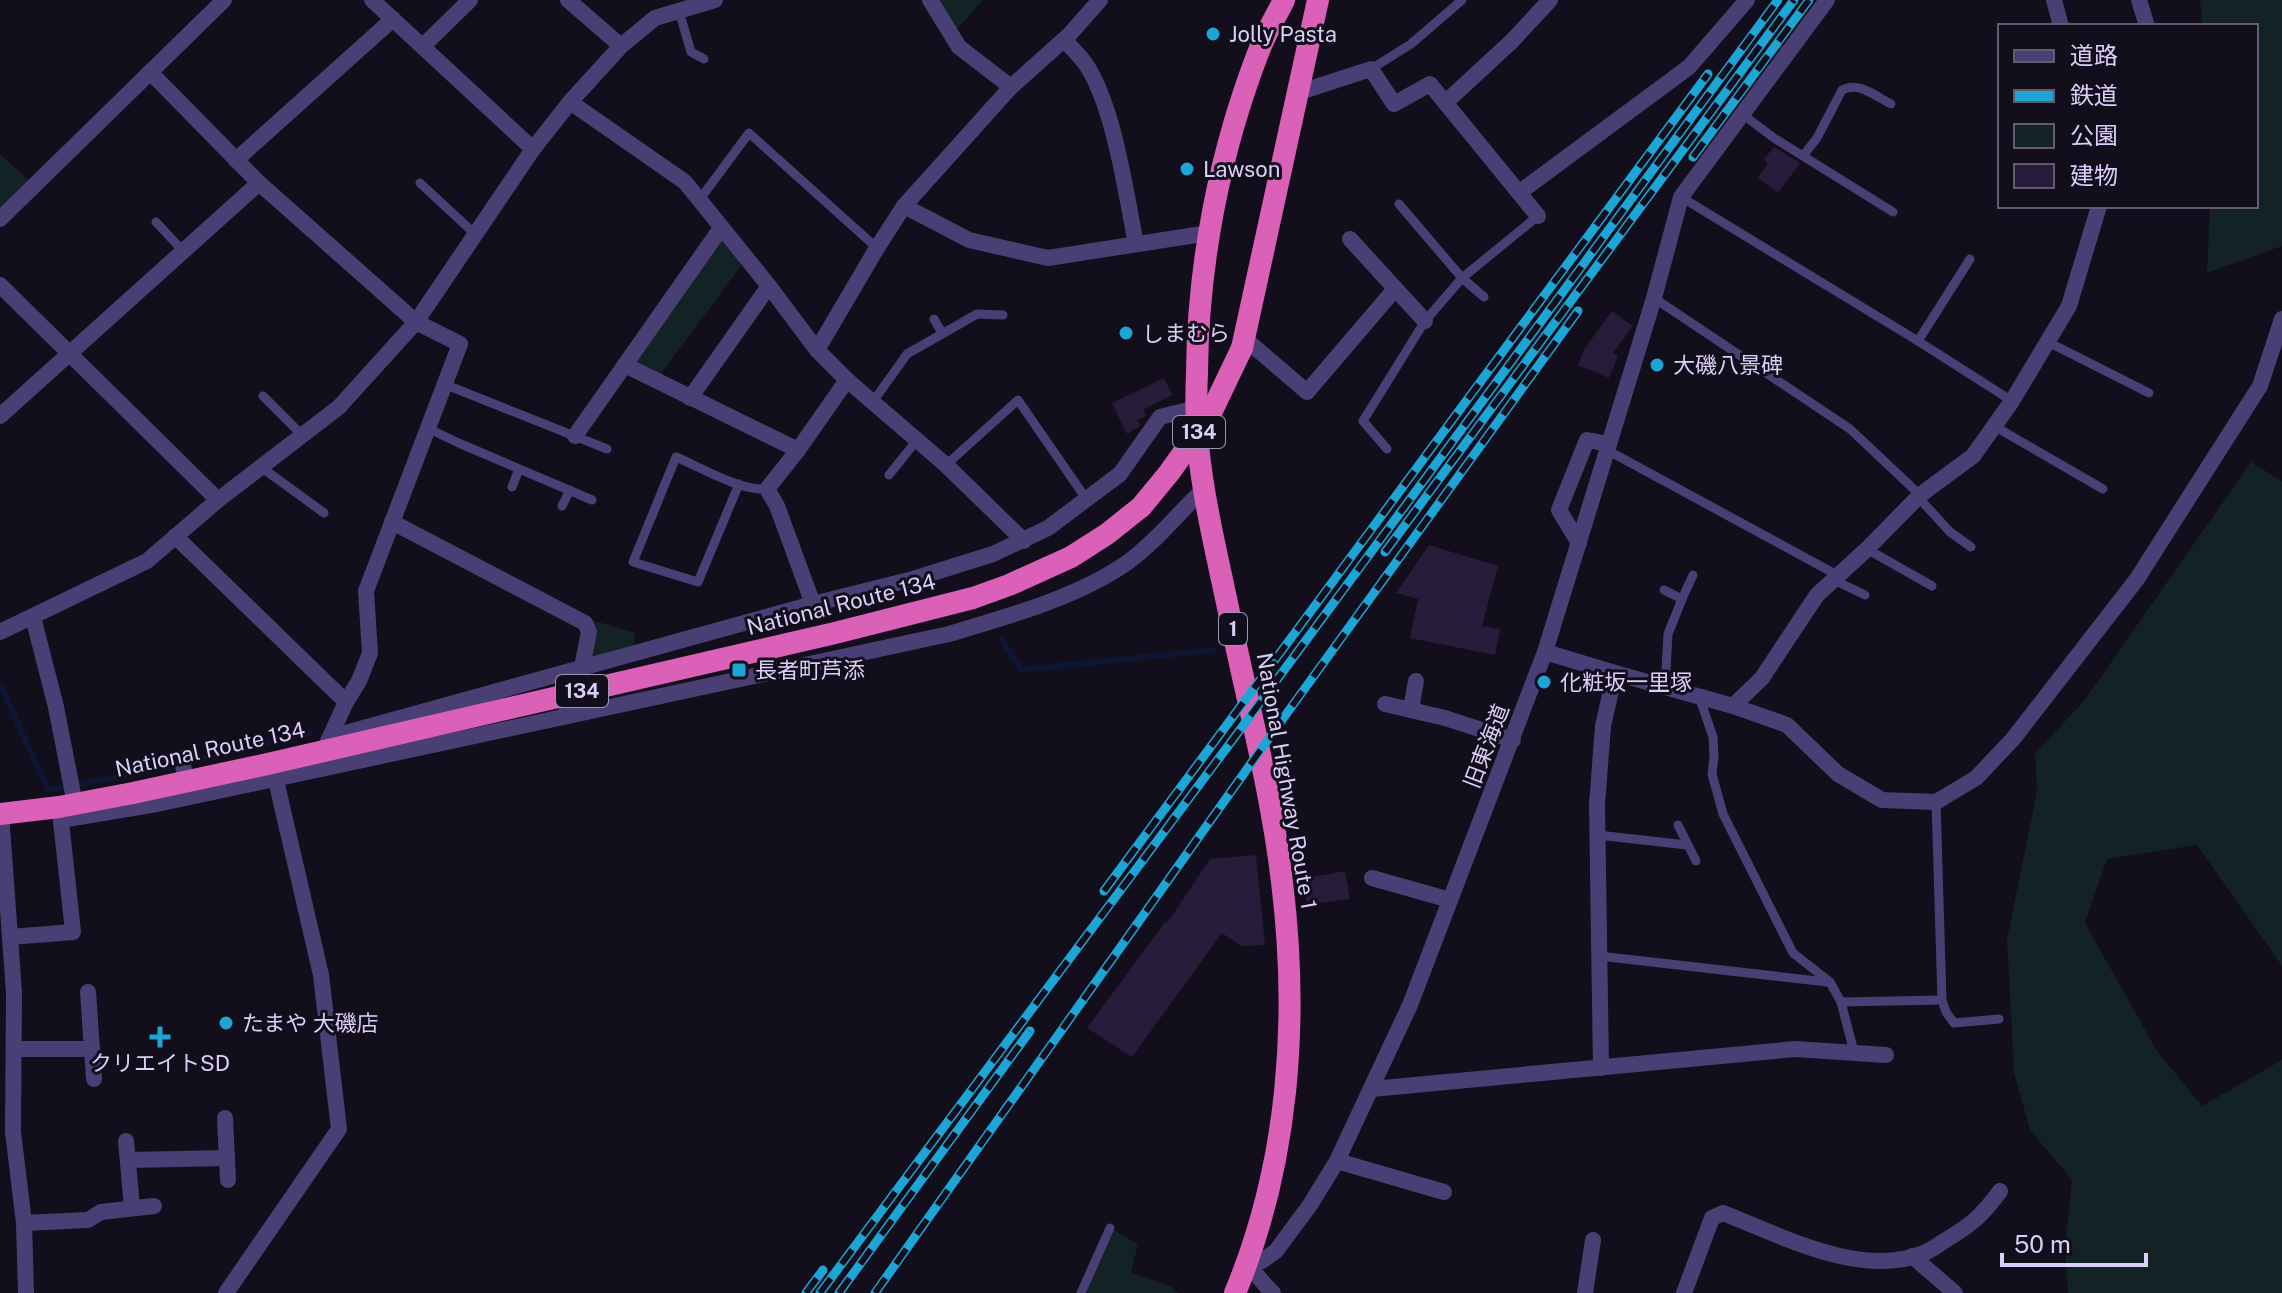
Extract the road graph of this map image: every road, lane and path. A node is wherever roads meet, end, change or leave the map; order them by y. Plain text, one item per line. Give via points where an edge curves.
1 (224, 0) edge
2 (372, 0) edge
3 (470, 0) edge
4 (568, 0) edge
5 (715, 0) edge
6 (930, 0) edge
7 (1100, 0) edge
8 (1284, 0) edge
9 (1318, 0) edge
10 (1462, 0) edge
11 (1550, 0) edge
12 (1729, 0) edge
13 (1747, 0) edge
14 (1827, 0) edge
15 (2054, 0) edge
16 (2139, 0) edge
17 (679, 11) junction
18 (393, 19) junction
19 (2060, 24) edge
20 (2146, 24) edge
21 (1723, 29) junction
22 (1064, 40) junction
23 (423, 46) junction
24 (621, 46) junction
25 (704, 59) dead end
26 (1371, 69) junction
27 (150, 72) junction
28 (1011, 87) junction
29 (1297, 93) junction
30 (570, 102) junction
31 (1446, 102) junction
32 (1891, 104) dead end
33 (1742, 114) junction
34 (533, 149) junction
35 (1803, 156) junction
36 (236, 160) junction
37 (259, 183) junction
38 (420, 183) dead end
39 (1520, 192) junction
40 (1681, 197) junction
41 (700, 199) junction
42 (1399, 204) dead end
43 (904, 206) junction
44 (2098, 208) edge
45 (1893, 212) dead end
46 (1538, 216) joint
47 (0, 219) edge
48 (156, 222) dead end
49 (721, 228) junction
50 (1209, 233) junction
51 (475, 234) junction
52 (1350, 239) dead end
53 (1136, 244) junction
54 (877, 248) junction
55 (183, 251) junction
56 (1970, 259) dead end
57 (1462, 278) junction
58 (0, 285) edge
59 (769, 286) junction
60 (1395, 289) junction
61 (1484, 297) dead end
62 (1654, 298) junction
63 (1003, 315) dead end
64 (934, 319) dead end
65 (2282, 319) edge
66 (1425, 321) junction
67 (416, 322) junction
68 (942, 333) junction
69 (1918, 341) junction
70 (2048, 342) junction
71 (1243, 343) junction
72 (817, 350) junction
73 (70, 353) junction
74 (625, 365) junction
75 (847, 380) junction
76 (444, 384) junction
77 (2149, 393) dead end
78 (263, 396) dead end
79 (690, 398) junction
80 (2012, 401) junction
81 (872, 403) junction
82 (1196, 408) junction
83 (0, 416) edge
84 (1994, 426) junction
85 (427, 428) junction
86 (302, 435) junction
87 (575, 436) junction
88 (917, 440) junction
89 (1608, 447) junction
90 (607, 449) dead end
91 (1387, 449) dead end
92 (798, 450) junction
93 (946, 465) junction
94 (261, 467) junction
95 (519, 469) junction
96 (889, 475) dead end
97 (739, 484) junction
98 (512, 487) dead end
99 (767, 489) junction
100 (1204, 489) junction
101 (2103, 489) dead end
102 (570, 490) junction
103 (1564, 494) junction
104 (1919, 496) junction
105 (218, 500) junction
106 (592, 500) dead end
107 (1087, 500) junction
108 (562, 506) dead end
109 (324, 513) dead end
110 (392, 522) junction
111 (1584, 525) junction
112 (175, 536) junction
113 (1024, 541) junction
114 (1579, 543) junction
115 (1971, 547) dead end
116 (1867, 549) junction
117 (1693, 575) dead end
118 (1837, 578) junction
119 (1932, 586) dead end
120 (1664, 590) dead end
121 (1865, 595) dead end
122 (1682, 599) junction
123 (813, 604) junction
124 (33, 617) junction
125 (0, 632) edge
126 (1545, 652) junction
127 (582, 667) junction
128 (1615, 673) junction
129 (1416, 681) dead end
130 (1665, 687) junction
131 (1700, 699) junction
132 (346, 702) junction
133 (1385, 704) dead end
134 (566, 706) junction
135 (1733, 706) junction
136 (1411, 709) junction
137 (1513, 740) junction
138 (326, 744) junction
139 (274, 771) junction
140 (67, 800) junction
141 (1936, 802) junction
142 (0, 814) edge
143 (1678, 825) dead end
144 (1598, 835) junction
145 (1687, 845) junction
146 (1696, 861) dead end
147 (1372, 878) dead end
148 (1450, 900) junction
149 (6, 929) edge
150 (1599, 956) junction
151 (1830, 982) junction
152 (88, 992) dead end
153 (1942, 1000) junction
154 (1841, 1002) junction
155 (1999, 1019) dead end
156 (9, 1039) edge
157 (92, 1049) junction
158 (1854, 1052) junction
159 (1886, 1055) dead end
160 (1601, 1068) junction
161 (94, 1079) dead end
162 (1372, 1089) junction
163 (225, 1118) dead end
164 (126, 1141) dead end
165 (227, 1158) junction
166 (129, 1160) junction
167 (1337, 1161) junction
168 (228, 1180) dead end
169 (2000, 1191) dead end
170 (1444, 1192) dead end
171 (154, 1206) dead end
172 (132, 1207) junction
173 (24, 1223) junction
174 (1110, 1228) dead end
175 (1593, 1240) dead end
176 (1912, 1256) junction
177 (1247, 1266) junction
178 (26, 1293) edge
179 (226, 1293) edge
180 (1081, 1293) edge
181 (1235, 1293) edge
182 (1273, 1293) edge
183 (1585, 1293) edge
184 (1684, 1293) edge
185 (1955, 1293) edge

1 - 27 street
2 - 18 street
3 - 23 street
4 - 24 street
5 - 17 street
6 - 28 street via 959,47
7 - 22 street
8 - 50 highway, National Highway Route 1 / 1 via 1261,46 1234,124
9 - 29 highway, National Route 134 / 134
10 - 26 lane via 1411,44
11 - 31 street
12 - 21 street
13 - 21 street
14 - 33 street
15 - 19 street
16 - 20 street
17 - 24 street via 655,18
17 - 25 lane via 691,52
18 - 23 street
18 - 36 street
21 - 39 street via 1689,67
22 - 28 street
22 - 53 street via 1099,90
23 - 34 street
24 - 30 street
26 - 29 street
26 - 31 street via 1394,104 1430,84
27 - 36 street
27 - 47 street
28 - 43 street
29 - 71 highway, National Route 134 / 134
30 - 34 street
30 - 41 street via 685,182
31 - 39 street
32 - 35 lane via 1856,86 1842,90
33 - 35 lane
33 - 40 street
34 - 51 street
35 - 45 lane
36 - 37 street
37 - 55 street
37 - 67 street
38 - 51 lane
39 - 46 street
40 - 62 street, 旧東海道
40 - 69 lane
41 - 49 street
41 - 54 lane via 749,133
42 - 57 lane
43 - 53 street via 969,240 1048,258
43 - 54 street
44 - 70 street via 2069,306
46 - 57 lane
48 - 55 lane
49 - 59 street
49 - 74 street
50 - 53 street
50 - 82 highway, National Highway Route 1 / 1 via 1197,318
51 - 67 street
52 - 60 street
54 - 72 street
55 - 73 street
56 - 69 lane
57 - 61 lane
57 - 66 lane
58 - 73 street
59 - 72 street
59 - 79 street
60 - 66 street
60 - 71 street via 1307,392
62 - 89 street, 旧東海道
62 - 104 lane via 1850,429
63 - 68 lane via 977,314
64 - 68 lane
65 - 141 street via 2260,386 2137,579 2013,739 1976,778
66 - 91 lane via 1363,421
67 - 76 street via 460,344
67 - 86 street via 339,407
68 - 81 lane via 907,354
69 - 80 lane
70 - 77 lane
70 - 80 street
71 - 134 highway, National Route 134 / 134, bridge via 1209,417 1169,473 1141,507 1071,557 973,598
72 - 75 street
73 - 83 street
73 - 105 street
74 - 79 street
74 - 87 street
75 - 81 street
75 - 92 street
76 - 85 street
76 - 87 lane
78 - 86 lane
79 - 92 street
80 - 84 street
81 - 88 street
82 - 100 highway, National Highway Route 1 / 1
82 - 107 street via 1160,417 1120,474
84 - 101 lane
84 - 104 street via 1973,456
85 - 95 lane
85 - 110 street
86 - 94 street
87 - 90 lane
88 - 93 street
88 - 96 lane
89 - 103 street via 1587,440
89 - 111 street, 旧東海道
89 - 118 lane
92 - 99 street
93 - 107 lane via 1018,400
93 - 113 street
94 - 105 street
94 - 109 lane
95 - 98 lane
95 - 102 lane
97 - 97 lane via 676,457 633,562 698,582
97 - 99 lane
99 - 123 street
100 - 134 street via 1127,563 1000,619 949,634
100 - 177 highway, National Highway Route 1 / 1 via 1271,813 1288,941 1286,1087 1271,1177
102 - 106 lane
102 - 108 lane
103 - 111 street
103 - 114 street via 1559,510
104 - 115 lane
104 - 116 street
105 - 112 street
107 - 113 street
110 - 127 street via 585,623 589,632
110 - 132 street via 366,591 370,653
111 - 114 street, 旧東海道
112 - 124 street via 147,561
112 - 132 street
113 - 123 street via 913,579
114 - 126 street, 旧東海道
116 - 118 street
116 - 119 lane
117 - 122 lane
118 - 121 lane
118 - 135 street via 1817,595 1762,678
120 - 122 lane
122 - 130 lane via 1668,634
123 - 127 street
124 - 125 street
124 - 140 street via 56,707
126 - 128 street
126 - 137 street, 旧東海道
127 - 138 street
128 - 130 street
128 - 144 street via 1603,726
129 - 136 street
130 - 131 street
131 - 135 street
131 - 151 lane via 1713,737 1712,774 1723,814 1793,953
132 - 138 street
133 - 136 street
134 - 138 highway, National Route 134 / 134
134 - 139 street
135 - 141 street via 1787,725 1838,774 1882,800
136 - 137 street
137 - 148 street, 旧東海道
138 - 139 highway, National Route 134 / 134
139 - 140 highway, National Route 134 / 134 via 184,770
139 - 140 street via 131,809
139 - 179 street via 321,975 339,1129
140 - 142 highway, National Route 134 / 134
140 - 149 street via 73,932
141 - 153 lane
142 - 149 street
143 - 145 lane
144 - 145 lane
144 - 150 street
145 - 146 lane
147 - 148 street
148 - 162 street, 旧東海道
149 - 156 street via 14,992
150 - 151 lane
150 - 160 street
151 - 154 lane
152 - 157 street
153 - 154 lane
153 - 155 lane via 1954,1023
154 - 158 lane
156 - 157 street
156 - 173 street
157 - 161 street
158 - 159 street
158 - 160 street via 1795,1049
160 - 162 street
162 - 167 street, 旧東海道
163 - 165 street
164 - 166 street
165 - 166 street
165 - 168 street
166 - 172 street
167 - 170 street
167 - 177 street, 旧東海道 via 1276,1251
169 - 176 street via 1975,1222
171 - 172 street
172 - 173 street via 88,1220
173 - 178 street
174 - 180 lane
175 - 183 street
176 - 184 street via 1864,1261 1833,1255 1723,1213 1712,1218
176 - 185 street
177 - 181 highway, National Highway Route 1 / 1
177 - 182 street

